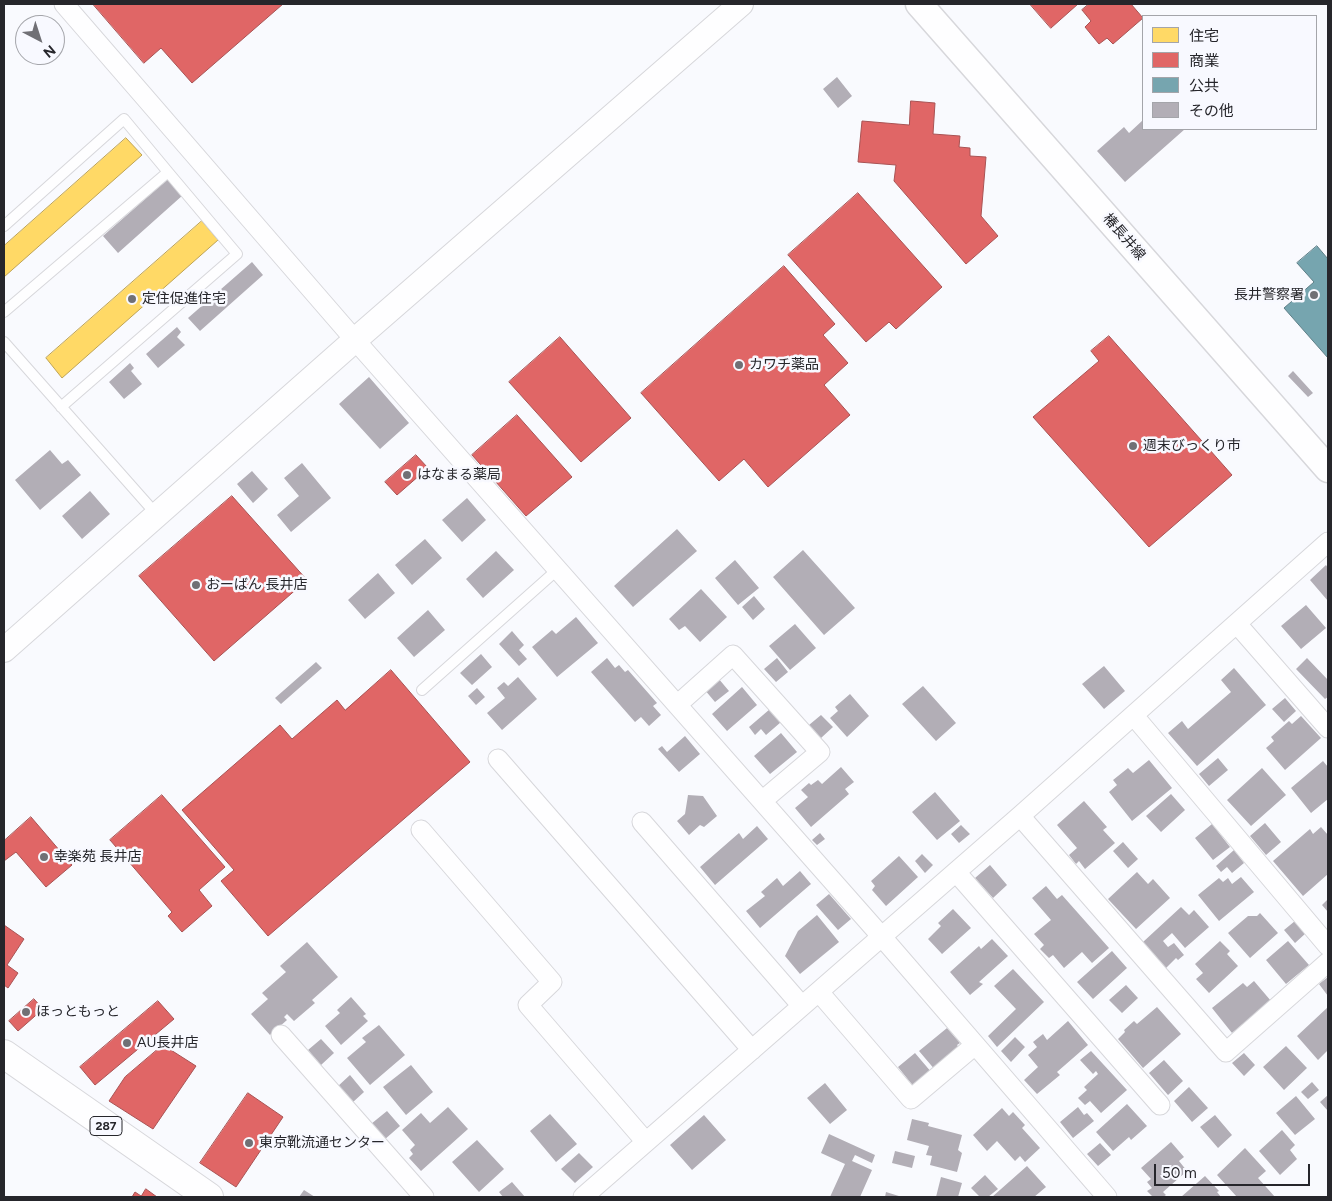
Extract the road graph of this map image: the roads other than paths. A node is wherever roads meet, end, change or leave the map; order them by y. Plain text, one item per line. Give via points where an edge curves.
1 (64, 4) edge
2 (741, 4) edge
3 (919, 4) edge
4 (168, 172) junction
5 (4, 226) edge
6 (4, 312) edge
7 (355, 340) junction
8 (4, 342) edge
9 (61, 407) junction
10 (1328, 469) edge
11 (157, 515) junction
12 (1328, 542) edge
13 (557, 570) junction
14 (1237, 624) junction
15 (4, 650) edge
16 (422, 690) dead end
17 (677, 705) junction
18 (1134, 716) junction
19 (1328, 728) edge
20 (498, 759) dead end
21 (762, 801) junction
22 (1020, 816) junction
23 (642, 822) dead end
24 (421, 830) dead end
25 (956, 872) junction
26 (882, 937) junction
27 (1328, 946) edge
28 (1328, 962) edge
29 (819, 992) junction
30 (802, 1006) junction
31 (281, 1036) dead end
32 (975, 1045) junction
33 (752, 1050) junction
34 (4, 1054) edge
35 (1160, 1105) dead end
36 (646, 1142) junction
37 (209, 1197) edge
38 (424, 1197) edge
39 (583, 1197) edge
40 (1107, 1197) edge

1 - 7 street
2 - 7 street
3 - 10 main road, 椿長井線
4 - 5 lane via 124,119
4 - 6 lane
4 - 9 lane via 237,254
7 - 11 street
7 - 13 street
8 - 9 lane
9 - 11 lane
11 - 15 street
12 - 14 street
13 - 16 lane
13 - 17 street
14 - 18 street
14 - 19 street
17 - 21 street
17 - 21 street via 733,655 820,752
18 - 22 street
18 - 27 street
20 - 33 street
21 - 26 street
22 - 25 street
22 - 28 street via 1226,1052
23 - 30 street
24 - 36 street via 552,982 528,1005
25 - 26 street
25 - 35 street
26 - 29 street
26 - 32 street
29 - 30 street
29 - 32 street via 911,1099
30 - 33 street
31 - 38 street
32 - 40 street
33 - 36 street
34 - 37 highway, 287
36 - 39 street

